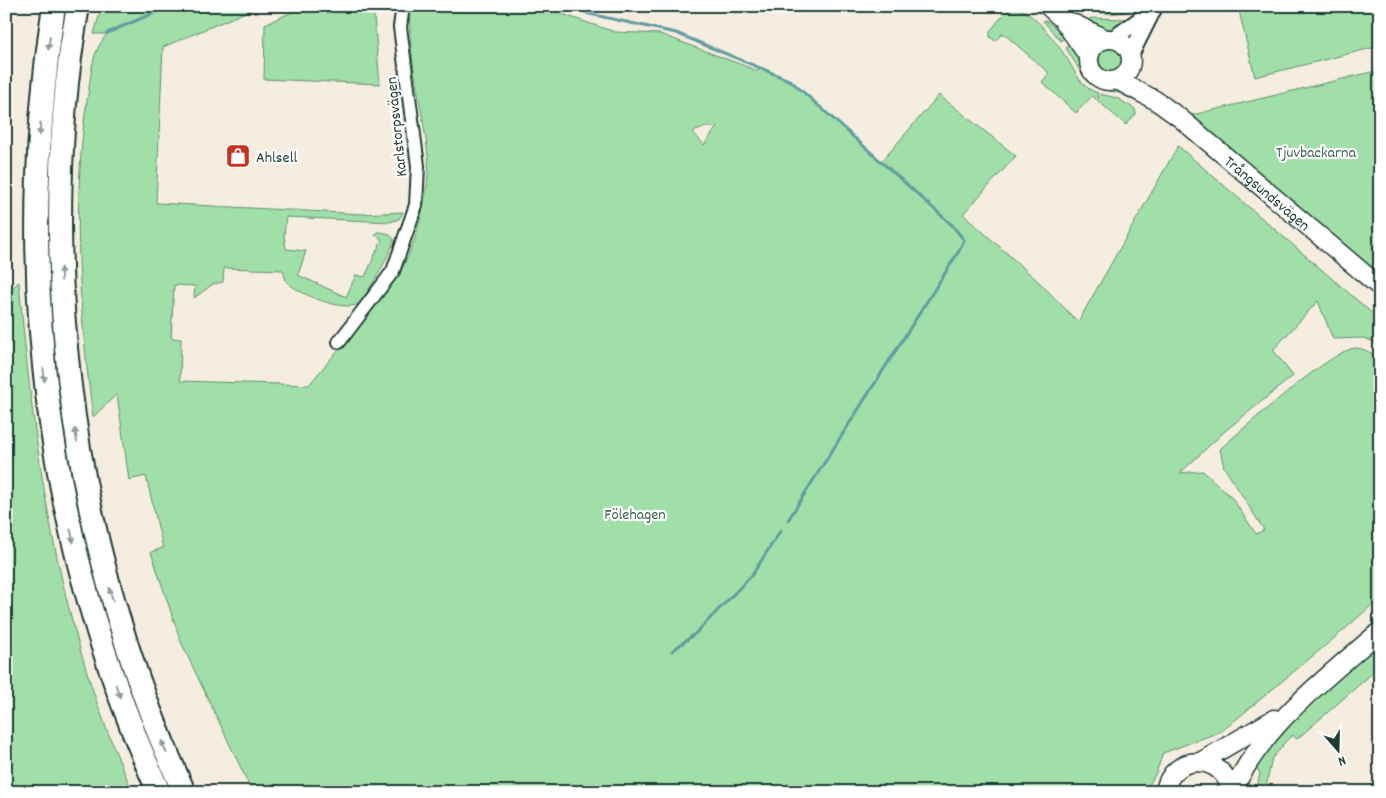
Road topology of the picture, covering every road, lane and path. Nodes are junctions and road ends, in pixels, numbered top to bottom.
1 (54, 6) edge
2 (78, 6) edge
3 (90, 6) edge
4 (404, 6) edge
5 (1152, 9) edge
6 (1054, 12) edge
7 (1110, 38) junction
8 (72, 48) junction
9 (1089, 57) junction
10 (1131, 57) junction
11 (1117, 80) junction
12 (1155, 100) junction
13 (1380, 287) edge
14 (339, 342) dead end
15 (1380, 631) edge
16 (1297, 703) junction
17 (1208, 763) junction
18 (1164, 789) edge
19 (159, 792) edge
20 (184, 792) edge
21 (1232, 792) edge

1 -> 19 highway
2 - 8 highway
3 - 8 highway
4 - 14 street, Karlstorpsvägen
5 - 7 street
5 - 10 street
6 - 7 main road
6 - 9 main road
7 - 9 main road
7 - 10 main road
20 -> 8 highway
9 - 11 main road
10 - 11 main road
10 - 12 main road, Trångsundsvägen
11 - 12 main road, Trångsundsvägen
12 - 13 main road, Trångsundsvägen
15 - 16 main road
16 - 17 main road
16 - 21 main road
17 - 18 main road
17 - 21 main road

